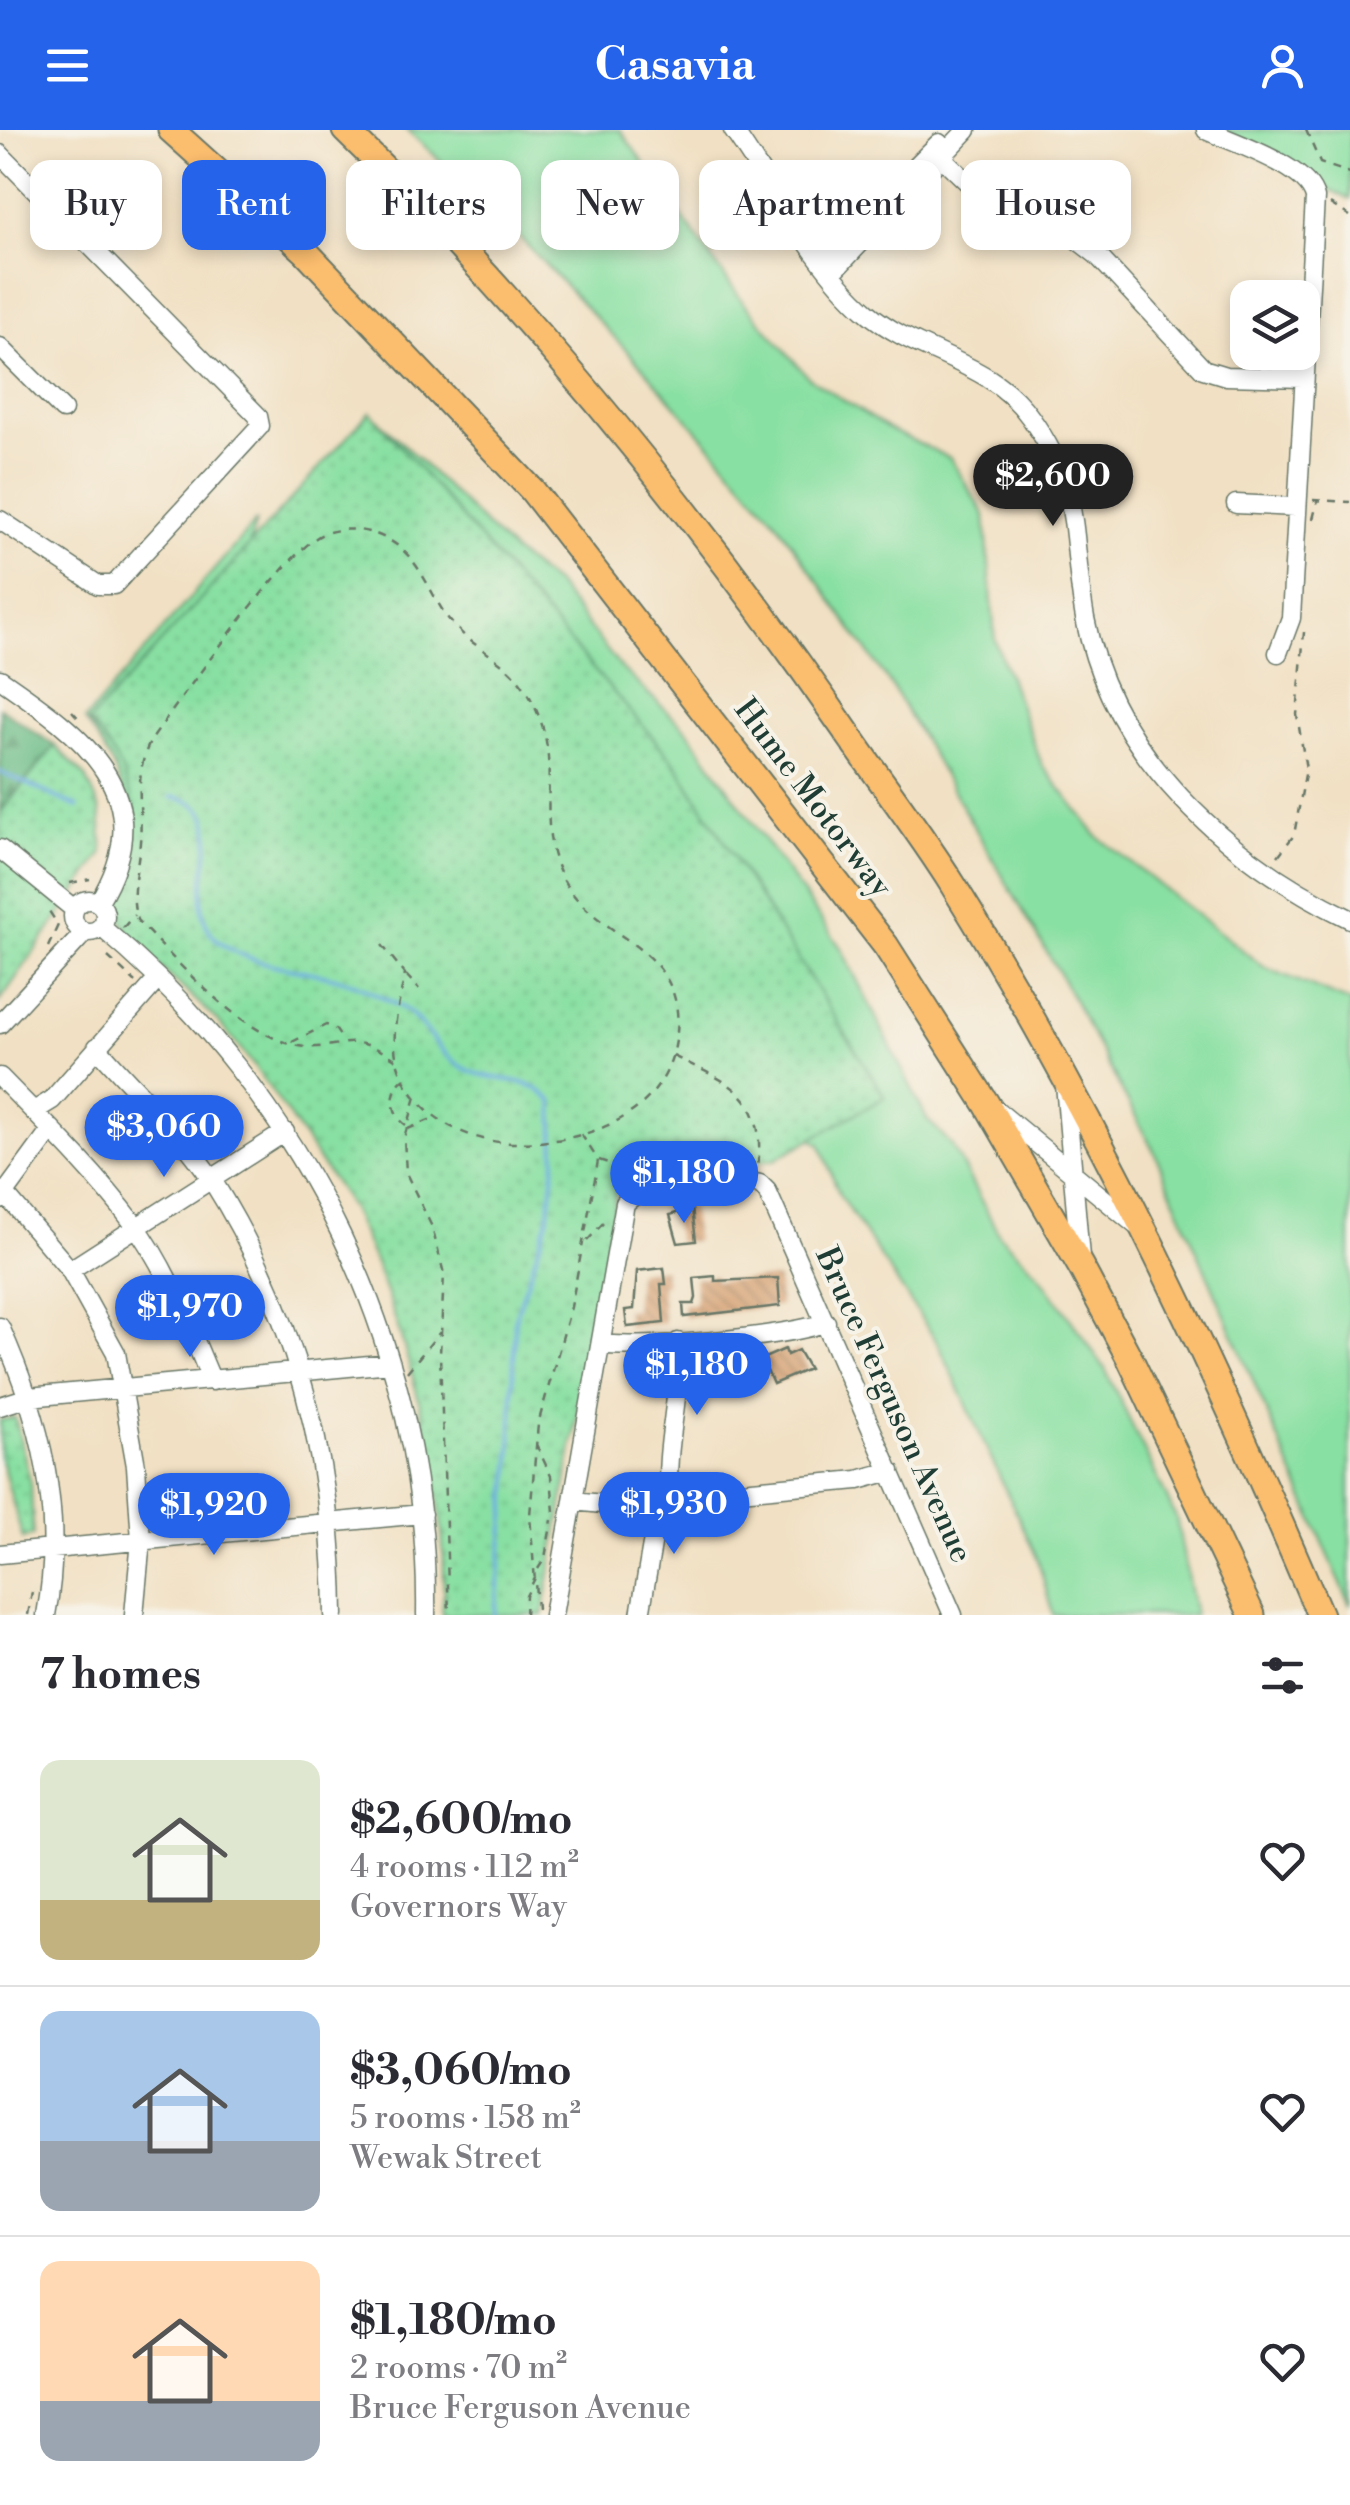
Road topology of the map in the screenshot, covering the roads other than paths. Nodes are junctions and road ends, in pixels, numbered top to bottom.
1 (171, 130) edge
2 (345, 130) edge
3 (732, 130) edge
4 (951, 130) edge
5 (967, 130) edge
6 (1206, 130) edge
7 (937, 153) junction
8 (0, 154) edge
9 (828, 266) junction
10 (0, 347) edge
11 (1302, 378) junction
12 (63, 410) dead end
13 (1236, 504) dead end
14 (1296, 504) junction
15 (0, 520) edge
16 (1278, 653) dead end
17 (0, 679) edge
18 (0, 849) edge
19 (98, 902) junction
20 (74, 909) junction
21 (1350, 920) edge
22 (93, 930) junction
23 (152, 986) junction
24 (0, 1024) edge
25 (97, 1047) junction
26 (0, 1076) edge
27 (1065, 1083) junction
28 (986, 1103) junction
29 (34, 1111) junction
30 (52, 1128) junction
31 (285, 1132) junction
32 (1071, 1168) junction
33 (211, 1178) junction
34 (2, 1197) edge
35 (136, 1226) junction
36 (1144, 1232) junction
37 (1081, 1267) junction
38 (70, 1270) junction
39 (826, 1322) junction
40 (0, 1327) edge
41 (678, 1342) junction
42 (600, 1344) junction
43 (399, 1367) junction
44 (302, 1372) junction
45 (212, 1382) junction
46 (123, 1390) junction
47 (29, 1396) junction
48 (0, 1406) edge
49 (891, 1471) junction
50 (659, 1499) junction
51 (573, 1501) junction
52 (422, 1514) junction
53 (332, 1524) junction
54 (141, 1540) junction
55 (53, 1548) junction
56 (0, 1554) edge
57 (46, 1615) edge
58 (134, 1615) edge
59 (334, 1615) edge
60 (426, 1615) edge
61 (554, 1615) edge
62 (640, 1615) edge
63 (953, 1615) edge
64 (1252, 1615) edge
65 (1320, 1615) edge

1 - 28 highway, Hume Motorway
2 - 27 highway, Hume Motorway
3 - 9 street
4 - 7 street
5 - 7 street
6 - 11 street
7 - 9 street
7 - 11 street
8 - 15 street
9 - 21 street
10 - 12 street
11 - 14 street
13 - 14 street
14 - 16 street
17 - 19 street
18 - 20 street
19 - 20 street
19 - 22 street
20 - 22 street
22 - 23 street
22 - 24 street
23 - 25 street
23 - 31 street
25 - 29 street
25 - 33 street
26 - 29 street
27 - 32 street
27 - 36 highway, Hume Motorway
28 - 32 street
28 - 37 highway, Hume Motorway
29 - 30 street
30 - 34 street
30 - 35 street
31 - 33 street
31 - 43 street
32 - 36 street
32 - 37 street
33 - 35 street
33 - 44 street
34 - 38 street
35 - 38 street
35 - 45 street
36 - 65 highway, Hume Motorway
37 - 64 highway, Hume Motorway
38 - 46 street
39 - 41 street
39 - 42 street, Bruce Ferguson Avenue
39 - 49 street, Bruce Ferguson Avenue
40 - 47 street
41 - 42 street
41 - 50 street
42 - 51 street, Bruce Ferguson Avenue
43 - 44 street
43 - 52 street
44 - 45 street
44 - 53 street
45 - 46 street
46 - 47 street
46 - 54 street
47 - 48 street
47 - 55 street
49 - 50 street
49 - 63 street, Bruce Ferguson Avenue
50 - 51 street
50 - 62 street
51 - 61 street, Bruce Ferguson Avenue
52 - 53 street
52 - 60 street
53 - 54 street
53 - 59 street
54 - 55 street
54 - 58 street
55 - 56 street
55 - 57 street

